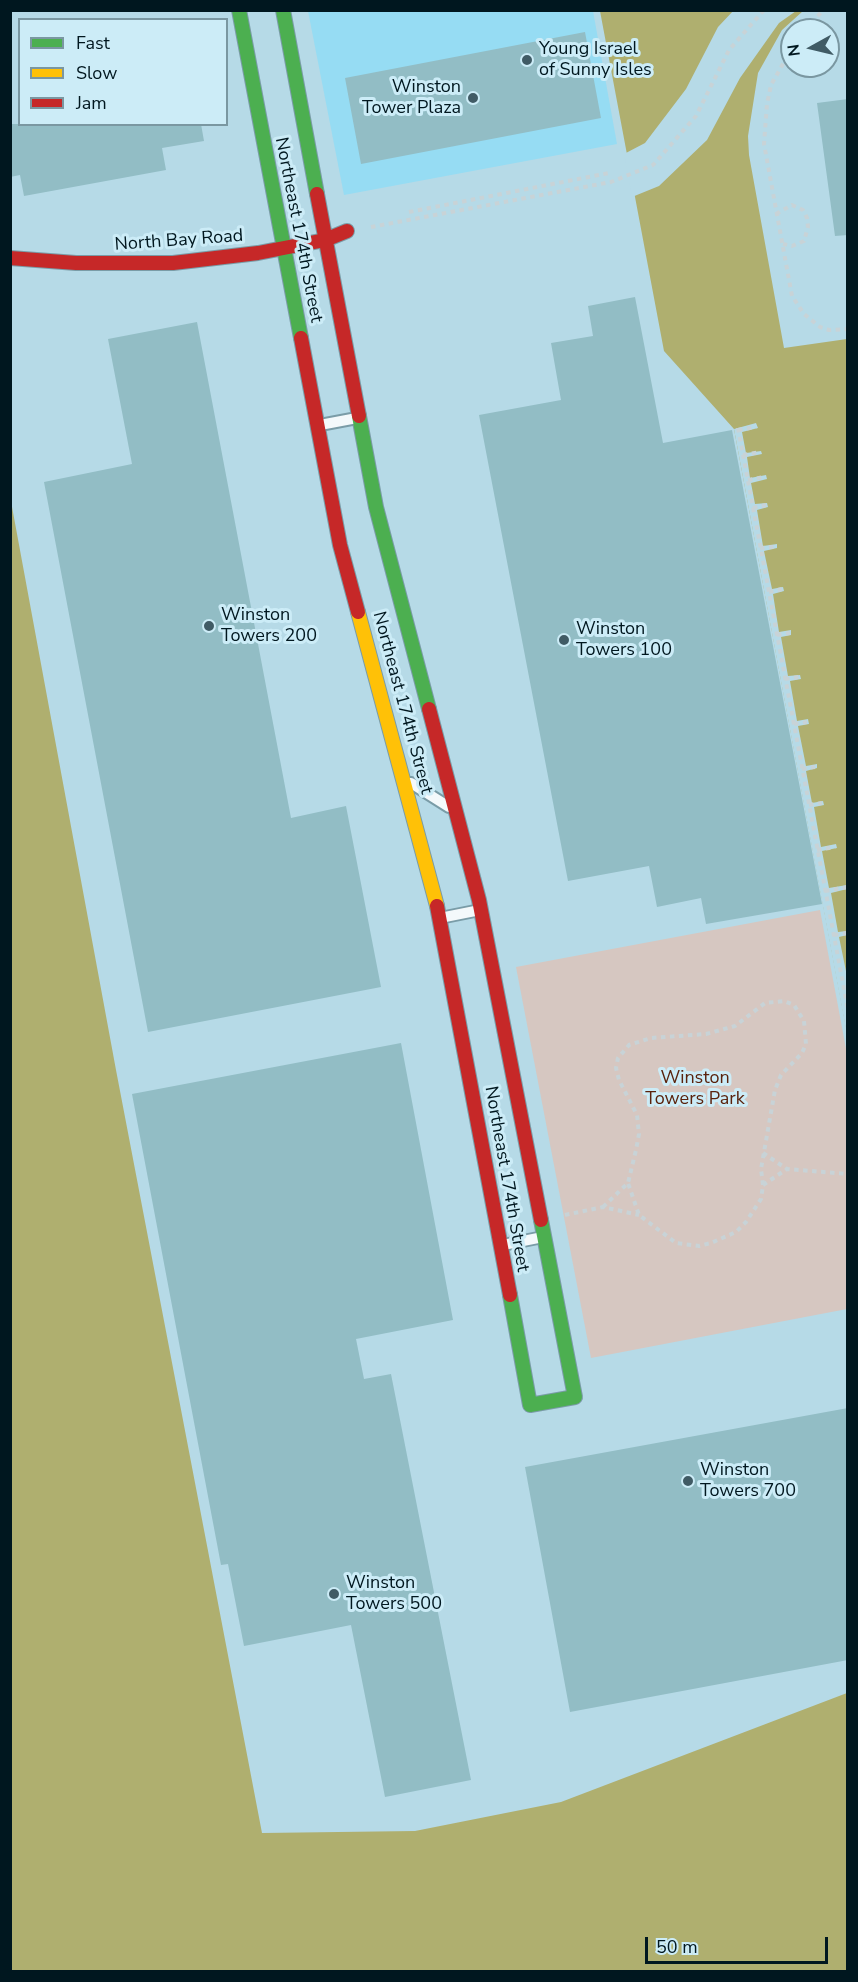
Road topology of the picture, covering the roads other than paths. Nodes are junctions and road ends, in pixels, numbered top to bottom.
1 (238, 10) edge
2 (281, 20) edge
3 (347, 231) road end
4 (325, 240) junction
5 (284, 248) junction
6 (10, 258) edge
7 (359, 418) junction
8 (316, 425) junction
9 (404, 778) junction
10 (457, 812) junction
11 (481, 909) junction
12 (440, 918) junction
13 (544, 1237) junction
14 (500, 1246) junction

1 - 5 street, Northeast 174th Street
2 - 4 street, Northeast 174th Street
3 - 4 street, North Bay Road
4 - 5 street, North Bay Road
4 - 7 street, Northeast 174th Street
5 - 6 street, North Bay Road
5 - 8 street, Northeast 174th Street
7 - 8 lane
7 - 10 street, Northeast 174th Street
8 - 9 street, Northeast 174th Street
9 - 10 lane
9 - 12 street, Northeast 174th Street
10 - 11 street, Northeast 174th Street
11 - 12 lane
11 - 13 street, Northeast 174th Street
12 - 14 street, Northeast 174th Street
13 - 14 lane
13 - 14 street, Northeast 174th Street

